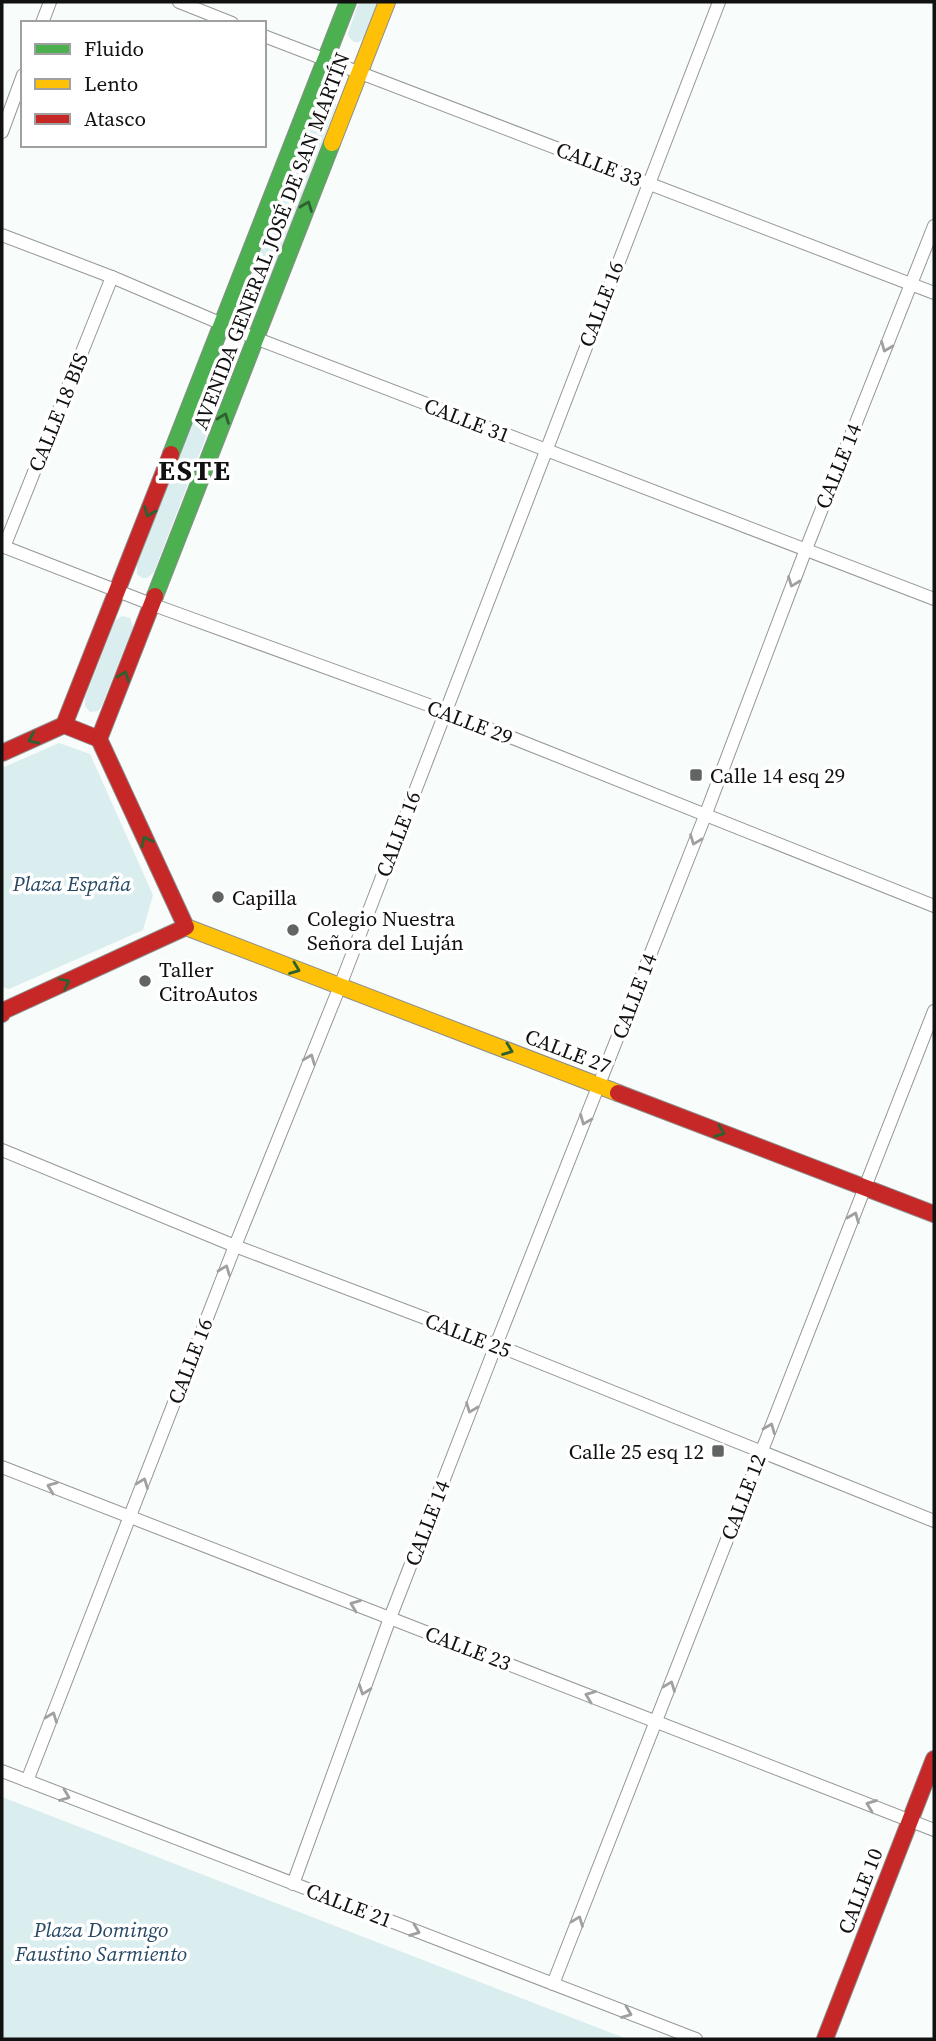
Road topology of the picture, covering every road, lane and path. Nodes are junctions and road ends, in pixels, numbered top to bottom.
1 (50, 2) edge
2 (179, 2) edge
3 (348, 2) edge
4 (387, 2) edge
5 (719, 2) edge
6 (43, 21) edge
7 (227, 21) edge
8 (266, 37) edge
9 (325, 60) junction
10 (359, 73) junction
11 (21, 80) edge
12 (2, 132) edge
13 (648, 182) junction
14 (934, 226) edge
15 (2, 235) edge
16 (111, 276) junction
17 (911, 284) junction
18 (934, 293) edge
19 (223, 324) junction
20 (255, 338) junction
21 (546, 450) junction
22 (3, 546) edge
23 (806, 549) junction
24 (117, 592) junction
25 (934, 599) edge
26 (151, 604) junction
27 (445, 711) junction
28 (64, 725) junction
29 (99, 739) junction
30 (2, 753) edge
31 (705, 816) junction
32 (934, 906) edge
33 (186, 927) junction
34 (340, 986) junction
35 (934, 1011) edge
36 (2, 1012) edge
37 (599, 1085) junction
38 (2, 1150) edge
39 (865, 1187) junction
40 (934, 1214) edge
41 (235, 1245) junction
42 (496, 1345) junction
43 (761, 1450) junction
44 (2, 1467) edge
45 (130, 1517) junction
46 (934, 1521) edge
47 (390, 1618) junction
48 (656, 1722) junction
49 (934, 1759) edge
50 (2, 1771) edge
51 (27, 1781) junction
52 (910, 1821) junction
53 (934, 1830) edge
54 (293, 1884) junction
55 (553, 1984) junction
56 (696, 2039) edge
57 (825, 2039) edge

1 - 6 street
2 - 7 street
3 - 9 main road, AVENIDA GENERAL JOSÉ DE SAN MARTÍN
4 - 10 main road, AVENIDA GENERAL JOSÉ DE SAN MARTÍN
5 - 13 street, CALLE 16
8 - 9 street, CALLE 33
9 - 10 street, CALLE 33
9 - 19 main road, AVENIDA GENERAL JOSÉ DE SAN MARTÍN
10 - 13 street, CALLE 33
20 -> 10 main road, AVENIDA GENERAL JOSÉ DE SAN MARTÍN
11 - 12 street
13 - 17 street, CALLE 33
13 - 21 street, CALLE 16
14 - 17 street, CALLE 14
15 - 16 street, CALLE 31
16 - 19 street, CALLE 31
16 - 22 street, CALLE 18 BIS
17 - 18 street, CALLE 33
17 -> 23 street, CALLE 14
19 - 20 street, CALLE 31
19 -> 24 main road, AVENIDA GENERAL JOSÉ DE SAN MARTÍN
20 - 21 street, CALLE 31
26 -> 20 main road, AVENIDA GENERAL JOSÉ DE SAN MARTÍN
21 - 23 street, CALLE 31
21 - 27 street, CALLE 16
22 - 24 street, CALLE 29
23 - 25 street, CALLE 31
23 -> 31 street, CALLE 14
24 - 26 street, CALLE 29
24 - 28 main road, AVENIDA GENERAL JOSÉ DE SAN MARTÍN
26 - 27 street, CALLE 29
29 -> 26 main road, AVENIDA GENERAL JOSÉ DE SAN MARTÍN
27 - 31 street, CALLE 29
27 - 34 street, CALLE 16
28 - 29 main road
28 -> 30 main road
33 -> 29 main road
31 - 32 street, CALLE 29
31 -> 37 street, CALLE 14
33 -> 34 main road, CALLE 27
36 -> 33 main road
34 -> 37 main road, CALLE 27
41 -> 34 street, CALLE 16
35 - 39 street, CALLE 12
37 -> 39 main road, CALLE 27
37 -> 42 street, CALLE 14
38 - 41 street, CALLE 25
39 - 40 main road, CALLE 27
43 -> 39 street, CALLE 12
41 - 42 street, CALLE 25
45 -> 41 street, CALLE 16
42 - 43 street, CALLE 25
42 -> 47 street, CALLE 14
43 - 46 street, CALLE 25
48 -> 43 street, CALLE 12
45 -> 44 street, CALLE 23
47 -> 45 street, CALLE 23
51 -> 45 street, CALLE 16
48 -> 47 street, CALLE 23
47 -> 54 street, CALLE 14
52 -> 48 street, CALLE 23
55 -> 48 street, CALLE 12
49 - 52 main road, CALLE 10
50 - 51 street, CALLE 21
51 -> 54 street, CALLE 21
52 - 53 street, CALLE 23
52 - 57 main road, CALLE 10
54 -> 55 street, CALLE 21
55 -> 56 street, CALLE 21

